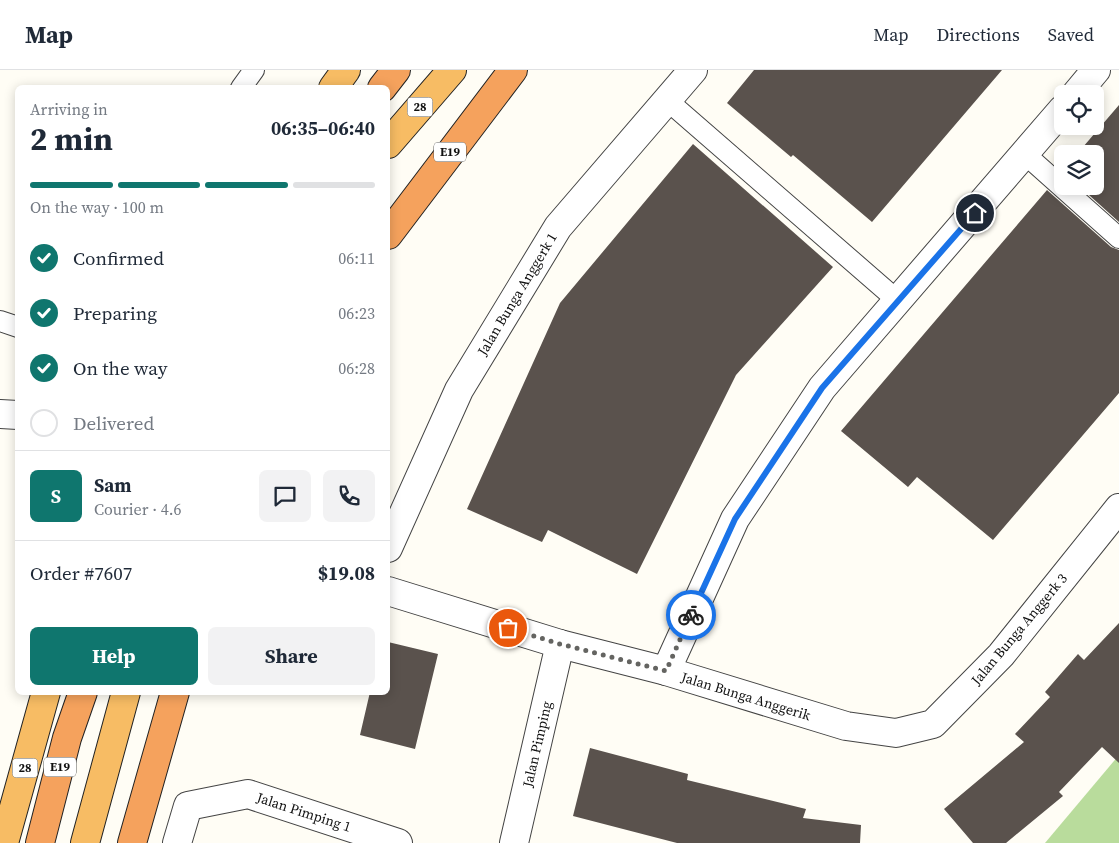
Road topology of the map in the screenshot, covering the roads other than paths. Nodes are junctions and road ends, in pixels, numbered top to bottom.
1 (254, 70) edge
2 (346, 70) edge
3 (396, 70) edge
4 (452, 70) edge
5 (513, 70) edge
6 (693, 70) edge
7 (1096, 70) edge
8 (243, 85) edge
9 (335, 85) edge
10 (384, 85) edge
11 (1084, 85) edge
12 (668, 101) junction
13 (1054, 120) edge
14 (390, 142) edge
15 (1026, 154) junction
16 (390, 232) edge
17 (1119, 238) edge
18 (898, 301) junction
19 (0, 321) edge
20 (15, 327) edge
21 (0, 414) edge
22 (15, 415) edge
23 (1119, 508) edge
24 (390, 544) edge
25 (390, 592) edge
26 (560, 644) junction
27 (666, 671) junction
28 (45, 695) edge
29 (82, 695) edge
30 (125, 695) edge
31 (174, 695) edge
32 (846, 726) joint
33 (4, 843) edge
34 (40, 843) edge
35 (85, 843) edge
36 (132, 843) edge
37 (177, 843) edge
38 (398, 843) edge
39 (514, 843) edge

1 - 8 lane
2 - 9 highway
3 - 10 highway
4 - 14 highway, 28
5 - 16 highway, E19
6 - 12 street, Jalan Bunga Anggerk 1
7 - 11 street
12 - 18 lane
12 - 24 street, Jalan Bunga Anggerk 1
13 - 15 street
15 - 17 lane
15 - 18 street
18 - 27 street
19 - 20 lane
21 - 22 street
23 - 32 street, Jalan Bunga Anggerk 3
25 - 26 street, Jalan Bunga Anggerik
26 - 27 street, Jalan Bunga Anggerik
26 - 39 street, Jalan Pimping
27 - 32 street, Jalan Bunga Anggerik
28 - 33 highway, 28
29 - 34 highway, E19
30 - 35 highway
31 - 36 highway
37 - 38 street, Jalan Pimping 1

